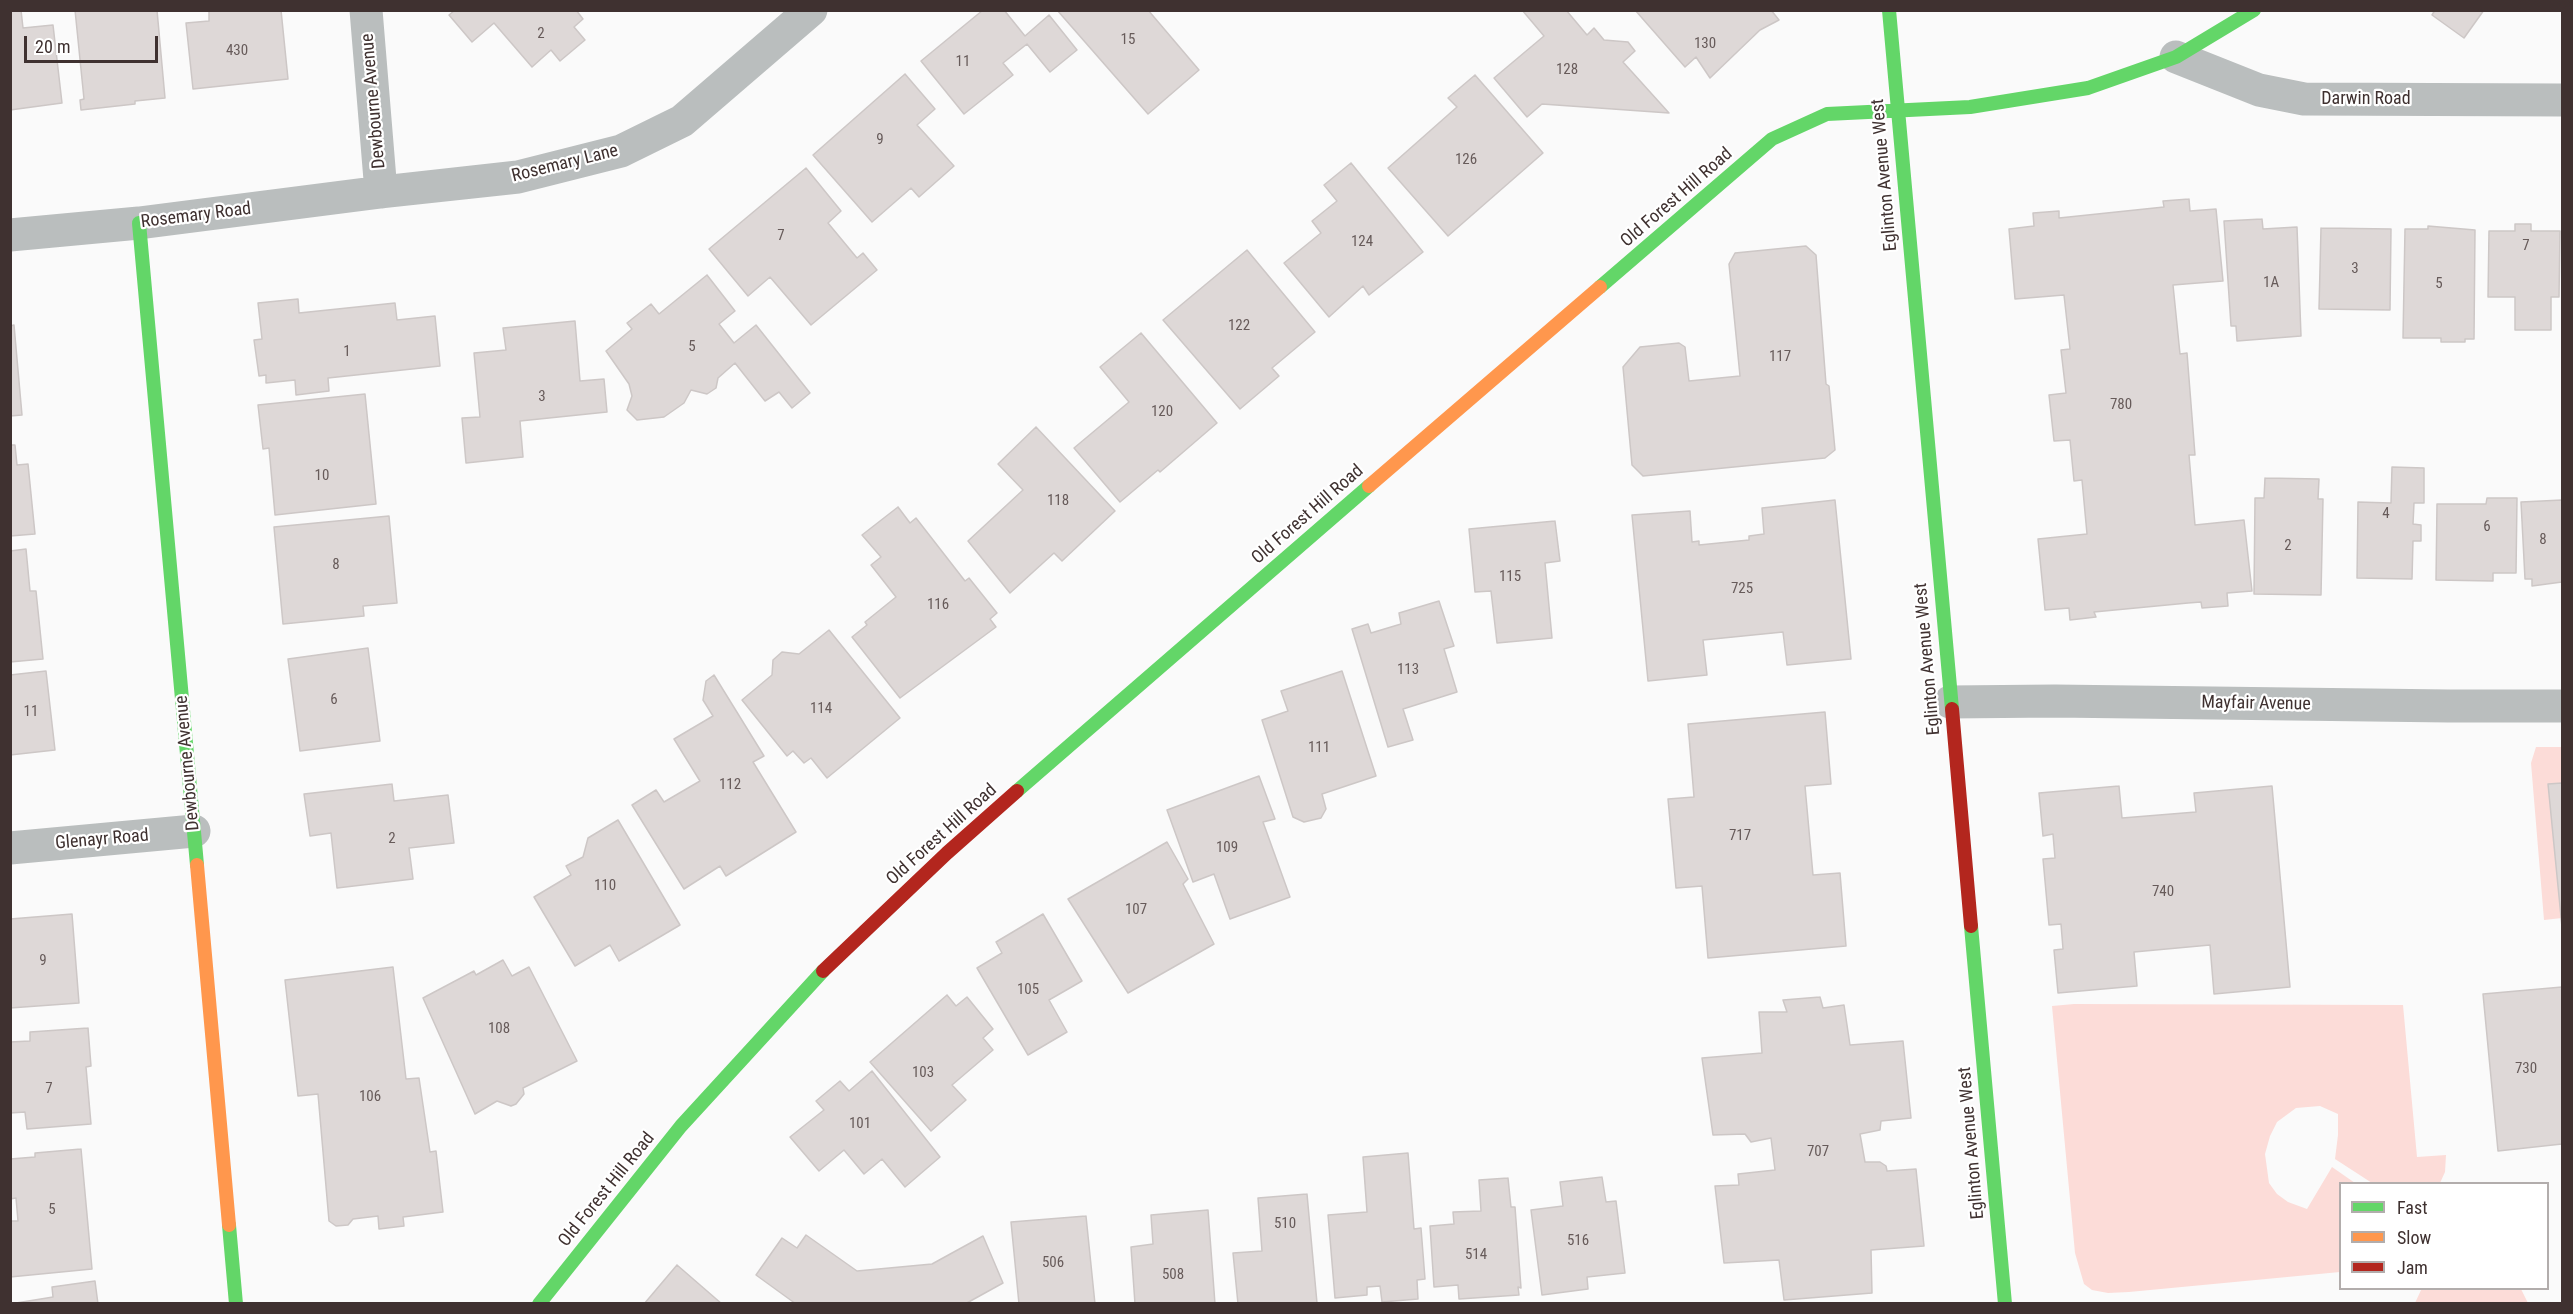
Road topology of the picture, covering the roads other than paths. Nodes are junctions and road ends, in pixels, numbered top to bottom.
1 (366, 10) edge
2 (811, 10) edge
3 (1889, 10) edge
4 (2254, 10) edge
5 (2176, 57) junction
6 (2562, 100) edge
7 (1898, 110) junction
8 (381, 192) junction
9 (140, 223) junction
10 (10, 235) edge
11 (1950, 702) junction
12 (2562, 706) edge
13 (194, 831) junction
14 (10, 848) edge
15 (236, 1304) edge
16 (539, 1304) edge
17 (2005, 1304) edge

1 - 8 street, Dewbourne Avenue
2 - 8 street, Rosemary Lane
3 - 7 street, Eglinton Avenue West
4 - 5 street, Old Forest Hill Road
5 - 6 street, Darwin Road
5 - 7 street, Old Forest Hill Road
7 - 11 street, Eglinton Avenue West
7 - 16 street, Old Forest Hill Road
8 - 9 street, Rosemary Road
9 - 10 street, Rosemary Road
9 - 13 street, Dewbourne Avenue
11 - 12 street, Mayfair Avenue
11 - 17 street, Eglinton Avenue West
13 - 14 street, Glenayr Road
13 - 15 street, Dewbourne Avenue

